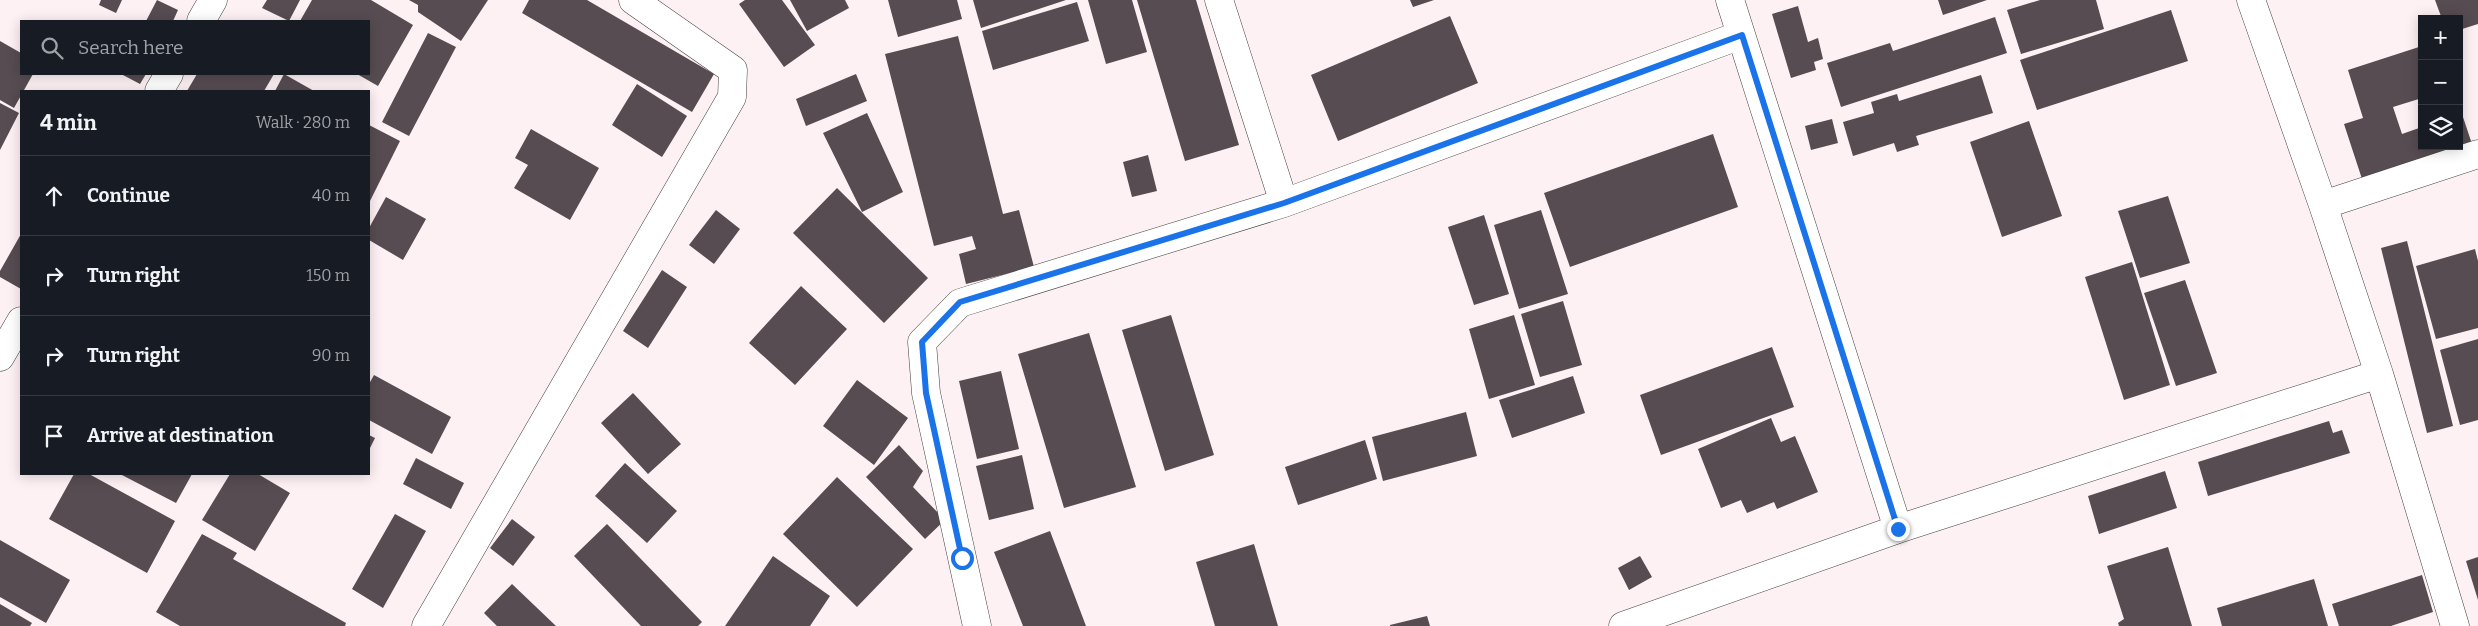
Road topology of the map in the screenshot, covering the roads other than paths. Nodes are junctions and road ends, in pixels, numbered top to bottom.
1 (214, 0) edge
2 (633, 0) edge
3 (1219, 0) edge
4 (1730, 0) edge
5 (2251, 0) edge
6 (202, 20) edge
7 (1742, 35) junction
8 (168, 75) edge
9 (160, 90) edge
10 (2478, 154) edge
11 (1284, 203) junction
12 (2323, 205) junction
13 (20, 323) edge
14 (0, 357) edge
15 (2378, 374) junction
16 (1898, 529) junction
17 (426, 626) edge
18 (977, 626) edge
19 (1623, 626) edge
20 (2455, 626) edge

1 - 6 street
2 - 17 street
3 - 11 street
4 - 7 street
5 - 12 street
7 - 11 street
7 - 16 street
8 - 9 street
10 - 12 street
11 - 18 street
12 - 15 street
13 - 14 street
15 - 16 street
15 - 20 street
16 - 19 street

